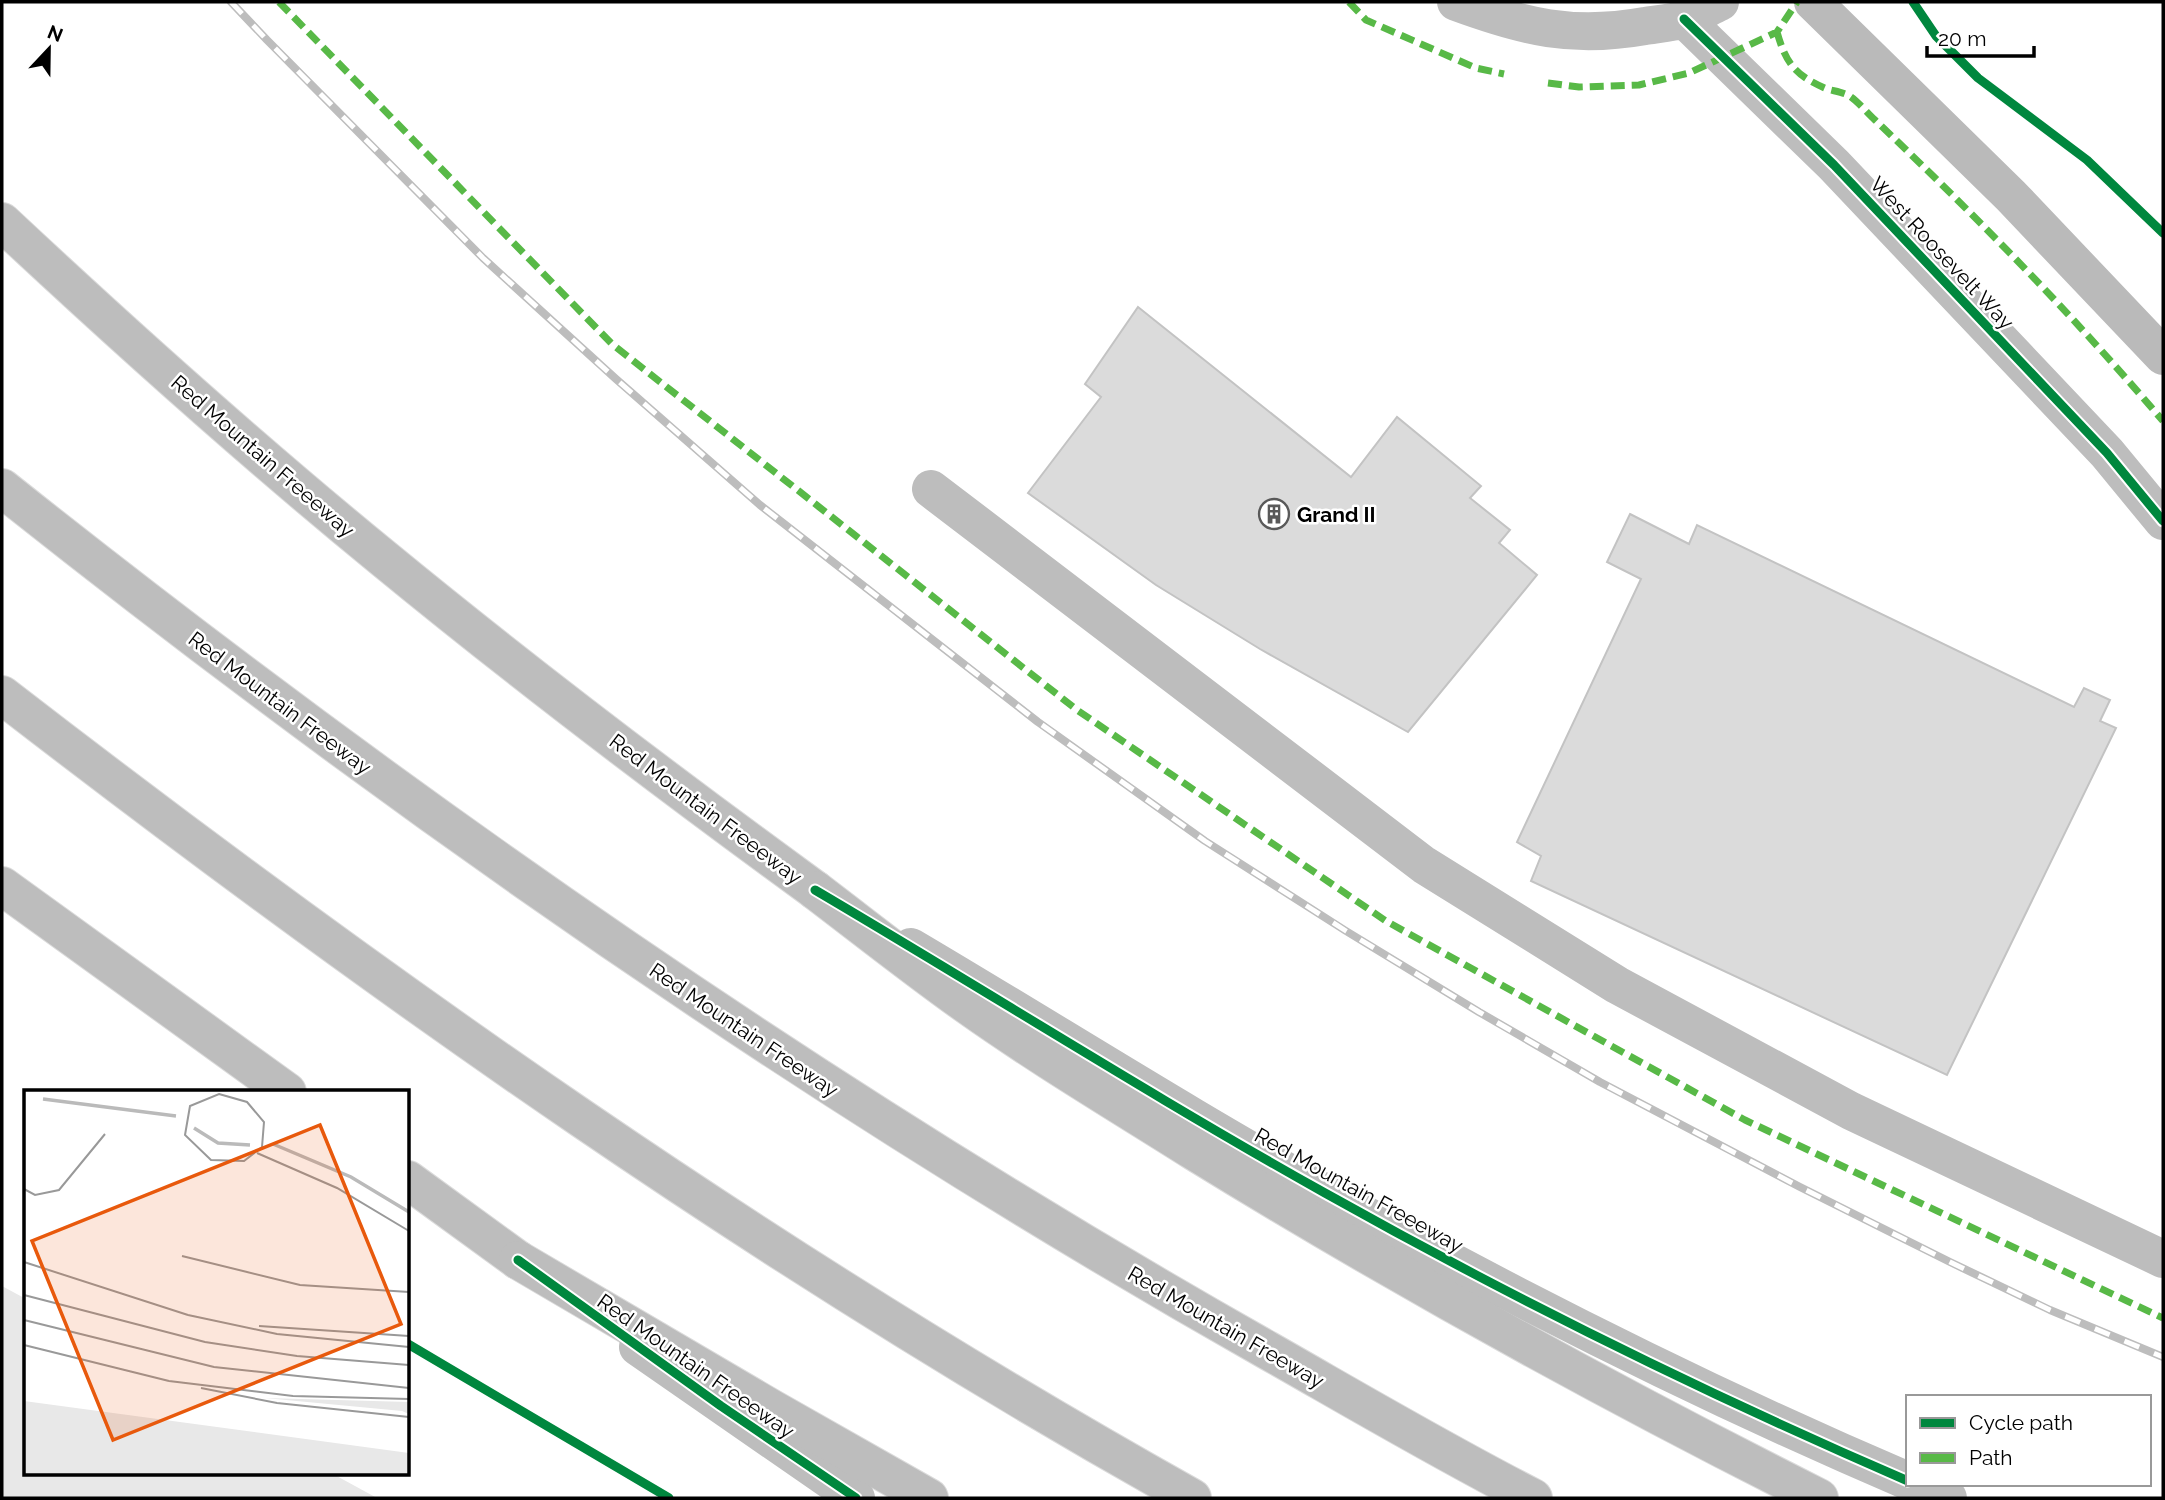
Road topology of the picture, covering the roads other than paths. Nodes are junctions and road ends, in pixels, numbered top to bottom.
1 (1456, 2) edge
2 (1720, 2) edge
3 (1684, 19) junction
4 (2, 222) edge
5 (2, 488) edge
6 (931, 489) dead end
7 (2163, 521) edge
8 (2, 695) edge
9 (2, 886) edge
10 (815, 890) junction
11 (283, 1090) edge
12 (410, 1181) edge
13 (2163, 1258) edge
14 (518, 1260) junction
15 (1906, 1480) edge
16 (1920, 1486) edge
17 (856, 1498) edge
18 (929, 1498) edge
19 (1192, 1498) edge
20 (1533, 1498) edge
21 (1819, 1498) edge
22 (1948, 1498) edge

1 - 3 main road
2 - 3 main road
3 - 7 main road, West Roosevelt Way
4 - 10 main road, Red Mountain Freeeway
5 - 20 main road, Red Mountain Freeway
6 - 13 main road
8 - 19 main road
9 - 11 main road
10 - 15 main road, Red Mountain Freeeway
10 - 21 main road
12 - 14 main road, Red Mountain Freeeway
14 - 17 main road, Red Mountain Freeeway
14 - 18 main road
16 - 22 main road

